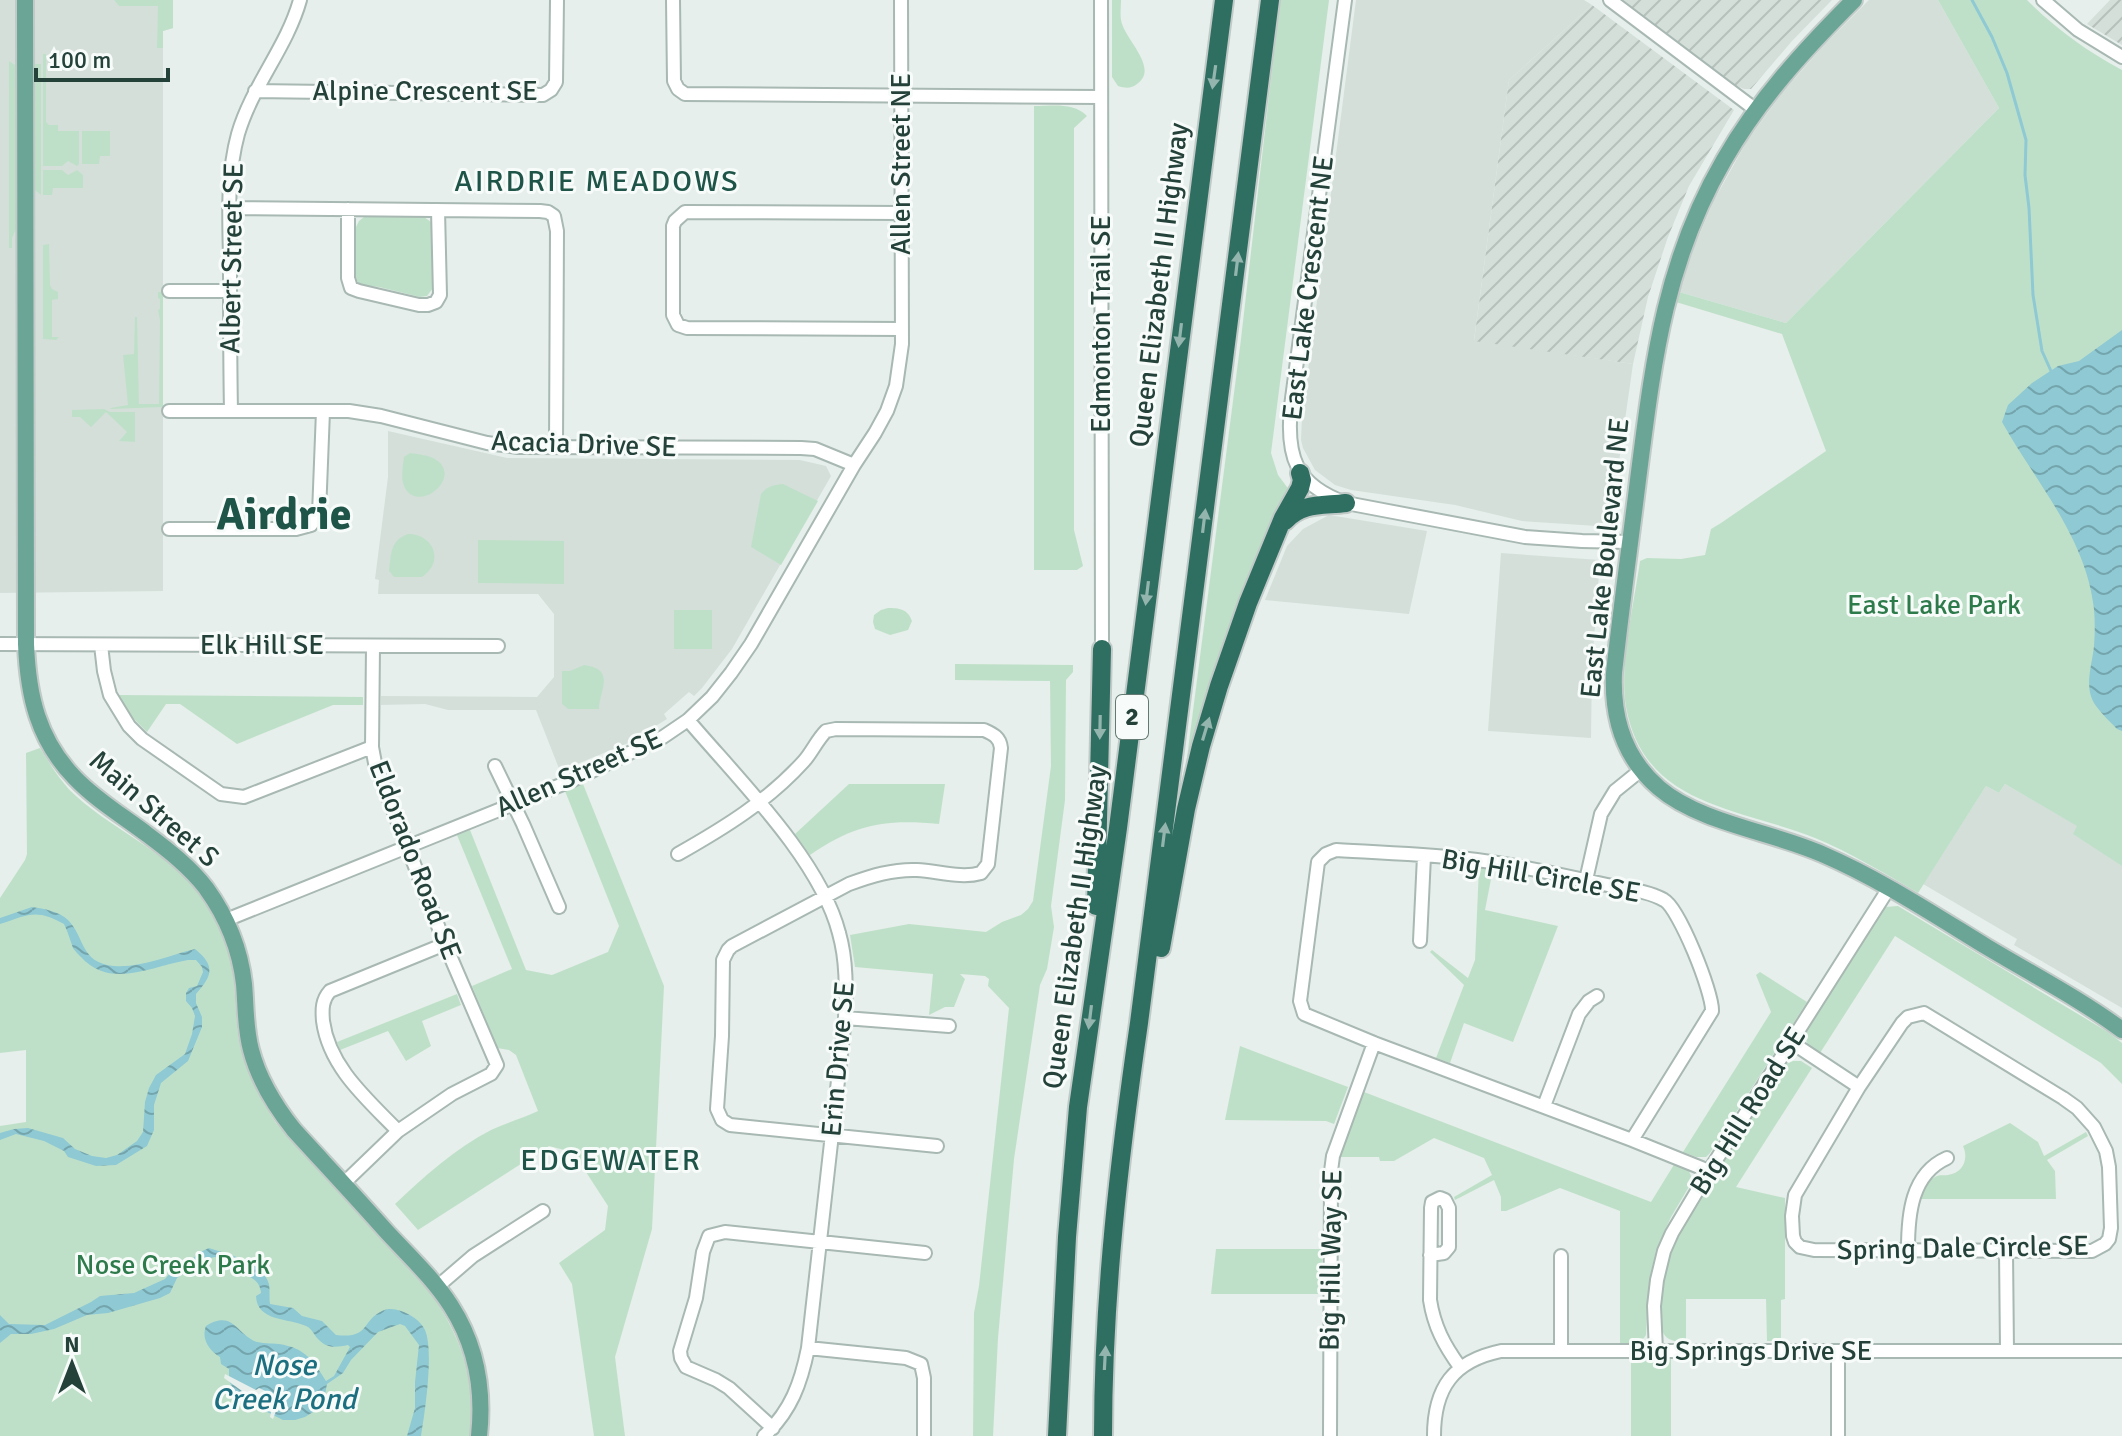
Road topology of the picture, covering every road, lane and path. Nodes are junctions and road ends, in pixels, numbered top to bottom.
1 (25, 0) edge
2 (300, 0) edge
3 (557, 0) edge
4 (673, 0) edge
5 (901, 0) edge
6 (1101, 0) edge
7 (1224, 0) edge
8 (1270, 0) edge
9 (1345, 0) edge
10 (1610, 0) edge
11 (1854, 0) edge
12 (2043, 0) edge
13 (2122, 57) edge
14 (255, 91) junction
15 (901, 95) junction
16 (1101, 97) junction
17 (233, 100) dead end
18 (248, 107) junction
19 (1756, 110) junction
20 (229, 208) junction
21 (348, 209) junction
22 (438, 210) junction
23 (901, 213) junction
24 (169, 291) dead end
25 (230, 291) junction
26 (902, 329) junction
27 (169, 411) dead end
28 (231, 411) junction
29 (323, 411) junction
30 (556, 447) junction
31 (854, 465) junction
32 (1300, 473) junction
33 (1346, 503) junction
34 (169, 529) dead end
35 (1273, 540) junction
36 (1630, 542) junction
37 (0, 644) edge
38 (26, 644) junction
39 (101, 645) junction
40 (373, 646) junction
41 (498, 646) dead end
42 (1102, 649) joint
43 (688, 720) junction
44 (372, 747) junction
45 (495, 766) dead end
46 (1641, 770) junction
47 (759, 803) junction
48 (514, 804) junction
49 (406, 847) junction
50 (678, 854) dead end
51 (1424, 856) junction
52 (1586, 880) junction
53 (1889, 888) junction
54 (825, 897) junction
55 (559, 907) dead end
56 (226, 920) junction
57 (1420, 941) dead end
58 (445, 944) junction
59 (1094, 983) junction
60 (1597, 996) dead end
61 (845, 1018) junction
62 (1139, 1023) junction
63 (949, 1026) dead end
64 (2122, 1030) edge
65 (1791, 1042) junction
66 (1374, 1043) junction
67 (1859, 1087) junction
68 (1544, 1106) junction
69 (398, 1131) junction
70 (832, 1136) junction
71 (1632, 1140) junction
72 (937, 1146) dead end
73 (1947, 1158) dead end
74 (1709, 1171) junction
75 (343, 1184) junction
76 (543, 1211) dead end
77 (820, 1243) junction
78 (1908, 1249) junction
79 (2006, 1251) junction
80 (925, 1253) dead end
81 (1430, 1255) dead end
82 (1561, 1256) dead end
83 (437, 1287) junction
84 (808, 1348) junction
85 (1561, 1350) junction
86 (1656, 1351) junction
87 (2007, 1351) junction
88 (2122, 1351) edge
89 (1838, 1352) junction
90 (1460, 1367) junction
91 (769, 1432) edge
92 (479, 1436) edge
93 (924, 1436) edge
94 (1057, 1436) edge
95 (1103, 1436) edge
96 (1330, 1436) edge
97 (1434, 1436) edge
98 (1838, 1436) edge

1 - 38 main road, Main Street S
2 - 14 street, Albert Street SE
3 - 14 street, Alpine Crescent SE
4 - 15 street
5 - 15 street, Allen Street NE
6 - 16 street, Edmonton Trail SE
7 -> 59 highway, Queen Elizabeth II Highway / 2
62 -> 8 highway, 2
9 - 32 street, East Lake Crescent NE
10 - 19 street
11 - 19 main road, East Lake Boulevard NE
12 - 13 street
14 - 18 street, Albert Street SE
15 - 16 street
15 - 23 street, Allen Street NE
16 - 42 street, Edmonton Trail SE
17 - 18 street
18 - 20 street, Albert Street SE
19 - 36 main road, East Lake Boulevard NE
20 - 21 street
20 - 25 street, Albert Street SE
21 - 22 street
21 - 22 street
22 - 30 street
23 - 26 street, Allen Street NE
23 - 26 street
24 - 25 street
25 - 28 street, Albert Street SE
26 - 31 street, Allen Street SE
27 - 28 street, Acacia Drive SE
28 - 29 street, Acacia Drive SE
29 - 30 street, Acacia Drive SE
29 - 34 street
30 - 31 street, Acacia Drive SE
31 - 43 street, Allen Street SE
32 - 33 street
32 - 35 highway
33 - 35 highway
33 - 36 street
62 -> 35 highway
36 - 46 main road, East Lake Boulevard NE
37 - 38 street, Elk Hill SE
38 - 39 street, Elk Hill SE
38 - 56 main road, Main Street S
39 - 40 street, Elk Hill SE
39 - 44 street
40 - 41 street, Elk Hill SE
40 - 44 street, Eldorado Road SE
42 -> 59 highway
43 - 47 street, Erin Drive SE
43 - 48 street, Allen Street SE
44 - 49 street, Eldorado Road SE
45 - 48 street
46 - 52 street
46 - 53 main road, East Lake Boulevard NE
47 - 50 street
47 - 54 street, Erin Drive SE
47 - 54 street
48 - 49 street, Allen Street SE
48 - 55 street
49 - 56 street, Allen Street SE
49 - 58 street, Eldorado Road SE
51 - 52 street, Big Hill Circle SE
51 - 57 street
51 - 66 street, Big Hill Circle SE
52 - 71 street, Big Hill Circle SE
53 - 64 main road, East Lake Boulevard NE
53 - 65 street, Big Hill Road SE
54 - 61 street, Erin Drive SE
54 - 70 street
56 - 75 main road, Main Street S
58 - 69 street, Eldorado Road SE
58 - 69 street
59 -> 94 highway, Queen Elizabeth II Highway / 2
60 - 68 street
61 - 63 street
61 - 70 street, Erin Drive SE
95 -> 62 highway, 2
65 - 67 street
65 - 74 street, Big Hill Road SE
66 - 68 street, Big Hill Circle SE
66 - 96 street, Big Hill Way SE
67 - 78 street, Spring Dale Circle SE
67 - 79 street, Spring Dale Circle SE
68 - 71 street, Big Hill Circle SE
69 - 75 street, Eldorado Road SE
70 - 72 street
70 - 77 street, Erin Drive SE
71 - 74 street, Big Hill Circle SE
73 - 78 street
74 - 86 street, Big Hill Road SE
75 - 83 main road, Main Street S
76 - 83 street
77 - 80 street
77 - 84 street, Erin Drive SE
77 - 91 street
78 - 79 street, Spring Dale Circle SE
79 - 87 street
81 - 90 street
82 - 85 street
83 - 92 main road, Main Street S
84 - 91 street, Erin Drive SE
84 - 93 street
85 - 86 street, Big Springs Drive SE
85 - 90 street, Big Springs Drive SE
86 - 89 street, Big Springs Drive SE
87 - 88 street, Big Springs Drive SE
87 - 89 street, Big Springs Drive SE
89 - 98 street
90 - 97 street

